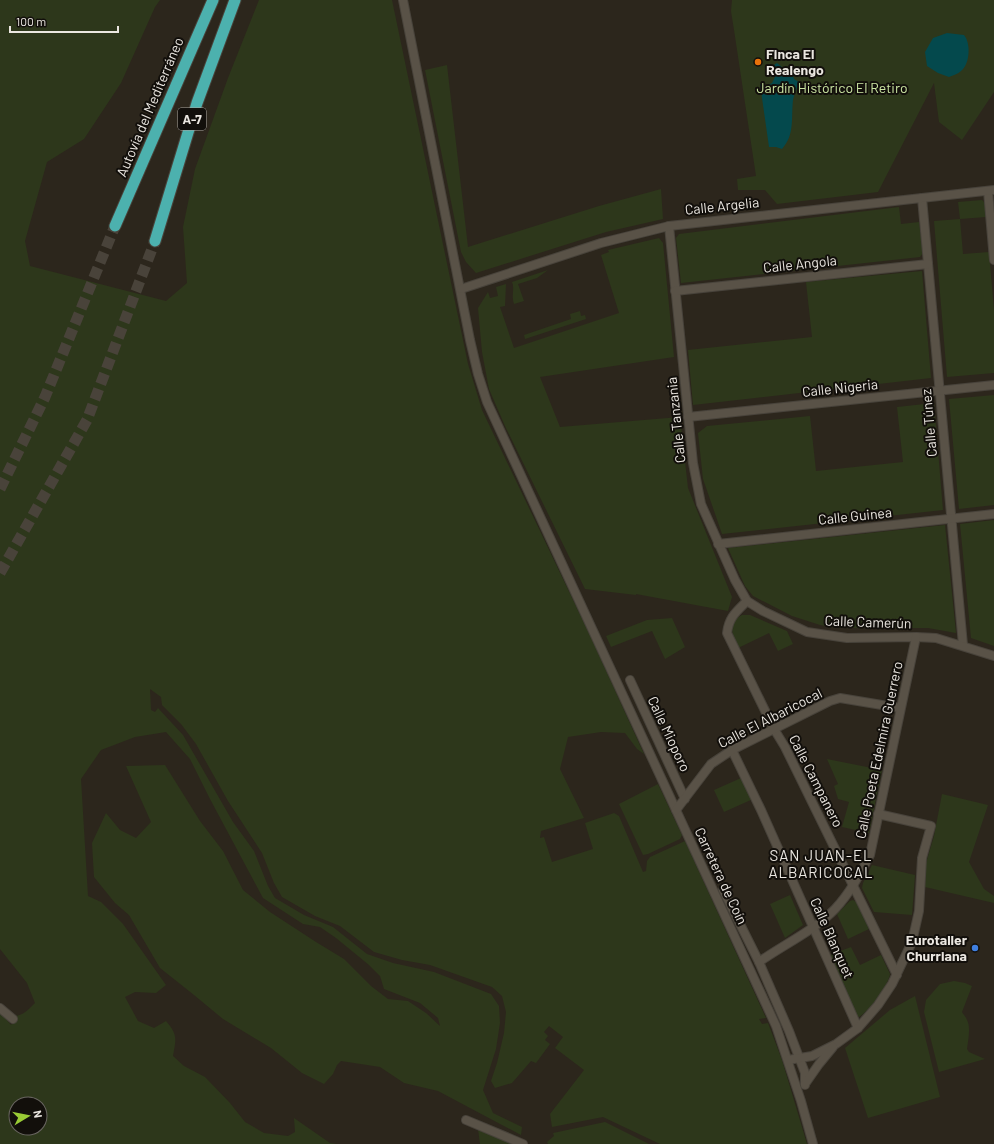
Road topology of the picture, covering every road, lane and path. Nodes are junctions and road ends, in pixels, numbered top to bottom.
1 (213, 0) edge
2 (235, 0) edge
3 (403, 0) edge
4 (991, 191) edge
5 (922, 198) junction
6 (116, 226) tunnel mouth
7 (669, 226) junction
8 (155, 241) tunnel mouth
9 (994, 260) edge
10 (928, 264) junction
11 (461, 289) junction
12 (675, 291) junction
13 (994, 385) edge
14 (939, 391) junction
15 (688, 417) junction
16 (994, 514) edge
17 (951, 519) junction
18 (718, 544) junction
19 (747, 601) junction
20 (916, 637) junction
21 (962, 645) junction
22 (994, 656) edge
23 (630, 680) dead end
24 (900, 708) junction
25 (774, 729) junction
26 (732, 750) junction
27 (685, 799) junction
28 (676, 810) junction
29 (878, 814) junction
30 (854, 886) junction
31 (724, 890) dead end
32 (812, 927) junction
33 (759, 962) junction
34 (897, 975) junction
35 (0, 1008) edge
36 (13, 1020) dead end
37 (858, 1028) junction
38 (836, 1044) junction
39 (799, 1059) junction
40 (788, 1060) junction
41 (805, 1085) junction
42 (801, 1101) junction
43 (466, 1120) dead end
44 (523, 1144) edge
45 (813, 1144) edge

1 - 6 highway, Autovía del Mediterráneo / A-7
2 - 8 highway, A-7
3 - 11 street, Carretera de Coín
4 - 5 street, Calle Argelia
4 - 9 street
5 - 7 street, Calle Argelia
5 - 10 street, Calle Túnez
7 - 11 street, Calle Argelia
7 - 12 street, Calle Tanzania
10 - 12 street, Calle Angola
10 - 14 street, Calle Túnez
11 - 28 street, Carretera de Coín
12 - 15 street, Calle Tanzania
13 - 14 street, Calle Nigeria
14 - 15 street, Calle Nigeria
14 - 17 street, Calle Túnez
15 - 18 street, Calle Tanzania
16 - 17 street, Calle Guinea
17 - 18 street, Calle Guinea
17 - 21 street, Calle Túnez
18 - 19 street, Calle Tanzania
19 - 20 street, Calle Camerún
19 - 25 street, Calle Campanero
20 - 21 street, Calle Camerún
20 - 24 street, Calle Poeta Edelmira Guerrero
21 - 22 street, Calle Camerún
23 - 27 street, Calle Mioporo
24 - 25 street, Calle El Albaricocal
24 - 29 street, Calle Poeta Edelmira Guerrero
25 - 26 street, Calle El Albaricocal
25 - 30 street, Calle Campanero
26 - 27 street, Calle El Albaricocal
26 - 32 street, Calle Blanquet
27 - 28 street, Calle El Albaricocal
28 - 40 street, Carretera de Coín
29 - 30 street, Calle Poeta Edelmira Guerrero
29 - 34 street
30 - 32 street, Calle Poeta Edelmira Guerrero
30 - 34 street, Calle Campanero
31 - 33 street, Carretera de Coín
32 - 33 street, Calle Poeta Edelmira Guerrero
32 - 37 street, Calle Blanquet
33 - 39 street, Carretera de Coín
34 - 37 street
35 - 36 street
37 - 38 street
38 - 39 street
38 - 41 street
39 - 40 street
39 - 41 street, Carretera de Coín
40 - 42 street, Carretera de Coín
41 - 42 street
42 - 45 street, Carretera de Coín
43 - 44 street

